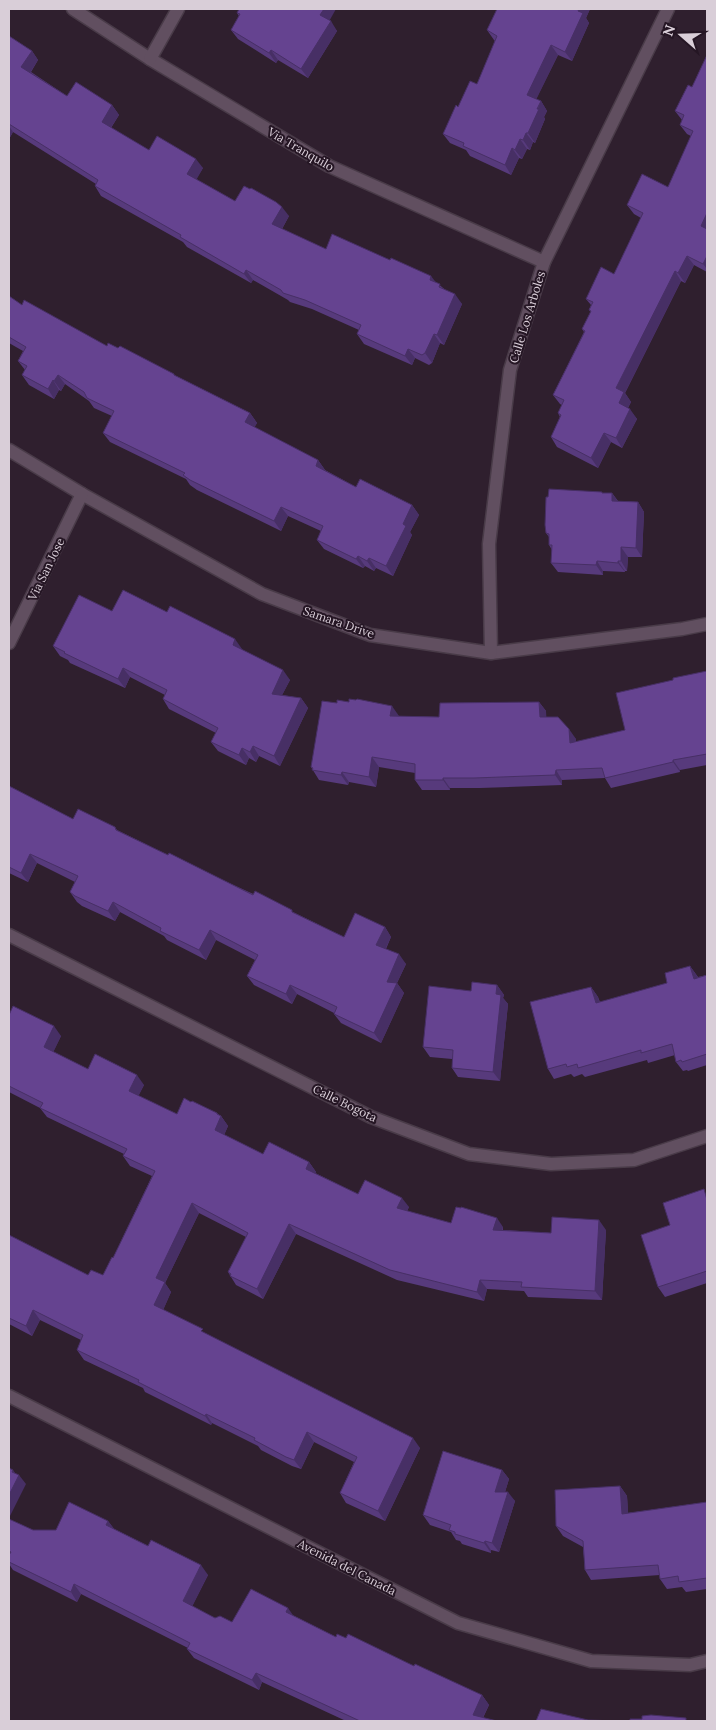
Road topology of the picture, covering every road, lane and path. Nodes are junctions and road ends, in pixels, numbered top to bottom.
1 (73, 9) edge
2 (178, 9) edge
3 (668, 9) edge
4 (150, 58) junction
5 (544, 262) junction
6 (9, 450) edge
7 (82, 494) junction
8 (707, 624) edge
9 (9, 643) edge
10 (491, 653) junction
11 (9, 935) edge
12 (707, 1136) edge
13 (9, 1396) edge
14 (707, 1661) edge

1 - 4 street, Via Tranquilo
2 - 4 street
3 - 5 street, Calle Los Arboles
4 - 5 street, Via Tranquilo
5 - 10 street, Calle Los Arboles
6 - 7 street, Samara Drive
7 - 9 street, Via San Jose
7 - 10 street, Samara Drive
8 - 10 street, Samara Drive
11 - 12 street, Calle Bogota
13 - 14 street, Avenida del Canada

